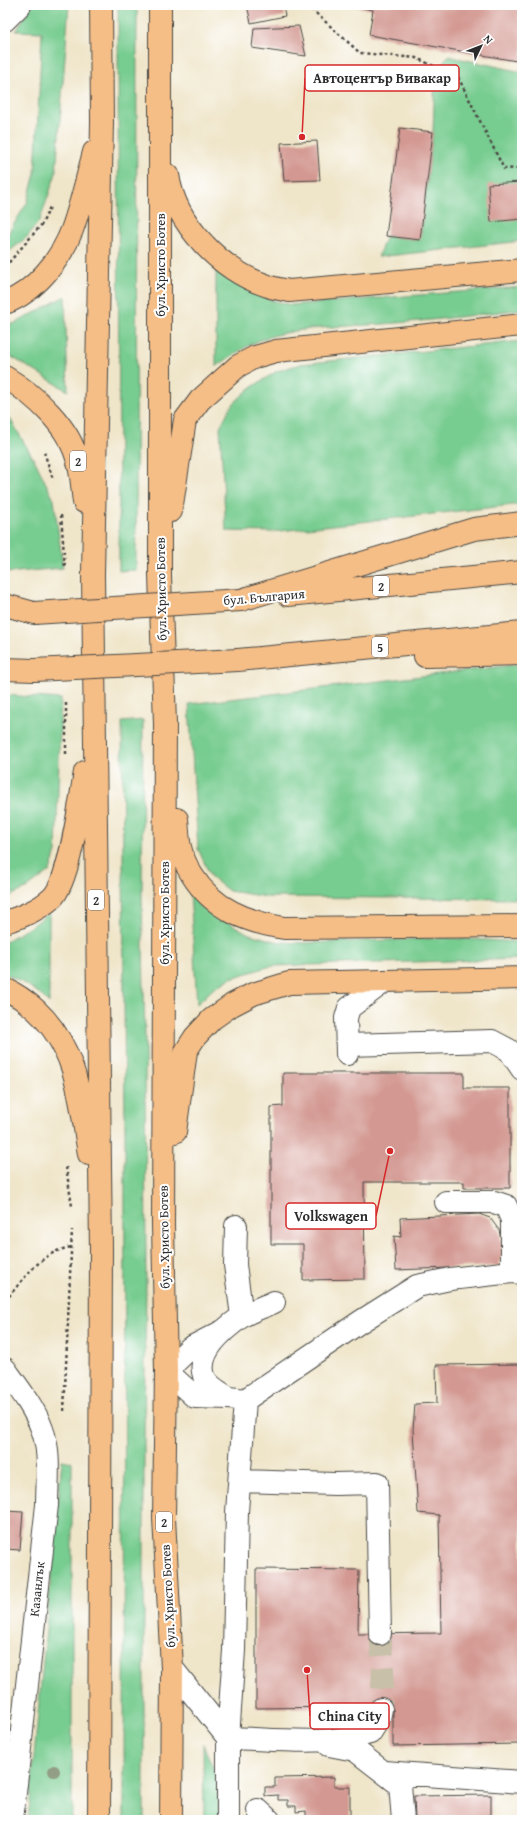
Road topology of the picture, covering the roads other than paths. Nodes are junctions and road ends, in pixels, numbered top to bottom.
1 (20, 5) edge
2 (101, 5) edge
3 (160, 5) edge
4 (5, 20) edge
5 (102, 122) junction
6 (160, 122) junction
7 (522, 270) edge
8 (5, 303) edge
9 (522, 325) edge
10 (5, 377) edge
11 (522, 523) edge
12 (522, 572) edge
13 (93, 574) junction
14 (160, 575) junction
15 (241, 600) junction
16 (5, 605) edge
17 (5, 611) edge
18 (34, 613) junction
19 (522, 633) edge
20 (522, 654) edge
21 (238, 660) junction
22 (5, 669) edge
23 (165, 724) junction
24 (94, 727) junction
25 (5, 922) edge
26 (522, 926) edge
27 (522, 978) edge
28 (385, 981) junction
29 (5, 989) edge
30 (522, 1070) edge
31 (446, 1202) dead end
32 (517, 1211) edge
33 (101, 1225) junction
34 (163, 1225) junction
35 (236, 1226) dead end
36 (517, 1272) edge
37 (274, 1302) dead end
38 (242, 1316) junction
39 (223, 1331) junction
40 (5, 1369) edge
41 (166, 1371) junction
42 (237, 1399) junction
43 (240, 1481) junction
44 (380, 1634) tunnel mouth
45 (172, 1668) junction
46 (381, 1709) tunnel mouth
47 (228, 1738) junction
48 (302, 1740) junction
49 (384, 1772) junction
50 (522, 1782) edge
51 (12, 1820) edge
52 (99, 1820) edge
53 (171, 1820) edge
54 (228, 1820) edge
55 (403, 1820) edge

1 - 4 street
2 - 5 main road
3 - 6 main road, бул. Христо Ботев
5 - 8 main road
5 - 13 main road
6 - 7 main road
6 - 14 main road, бул. Христо Ботев
9 - 14 main road
10 - 13 main road, 2
11 - 15 main road
12 - 15 main road, бул. България / 2
13 - 24 main road, 2
14 - 23 main road, бул. Христо Ботев / 2
15 - 18 main road, бул. България / 2, bridge
16 - 18 main road, 2
17 - 18 main road, бул. България
19 - 21 main road, 5
20 - 21 main road
21 - 22 main road, 5, bridge
23 - 26 main road
23 - 34 main road, бул. Христо Ботев / 2
24 - 25 main road
24 - 33 main road, 2
27 - 28 main road, 2
28 - 30 street
28 - 34 main road, 2
29 - 33 main road
31 - 32 street
32 - 36 street
33 - 52 main road, 2
34 - 41 main road, бул. Христо Ботев / 2
35 - 38 street
36 - 42 street
37 - 38 street
38 - 39 street
39 - 41 street
39 - 42 street
40 - 51 street, Казанлък
41 - 42 street
41 - 45 main road, бул. Христо Ботев / 2
42 - 43 street
43 - 44 street
43 - 47 street
45 - 47 street
45 - 53 main road, бул. Христо Ботев / 2
46 - 48 street
47 - 48 street
47 - 54 street
48 - 49 street
49 - 50 street
49 - 55 street

